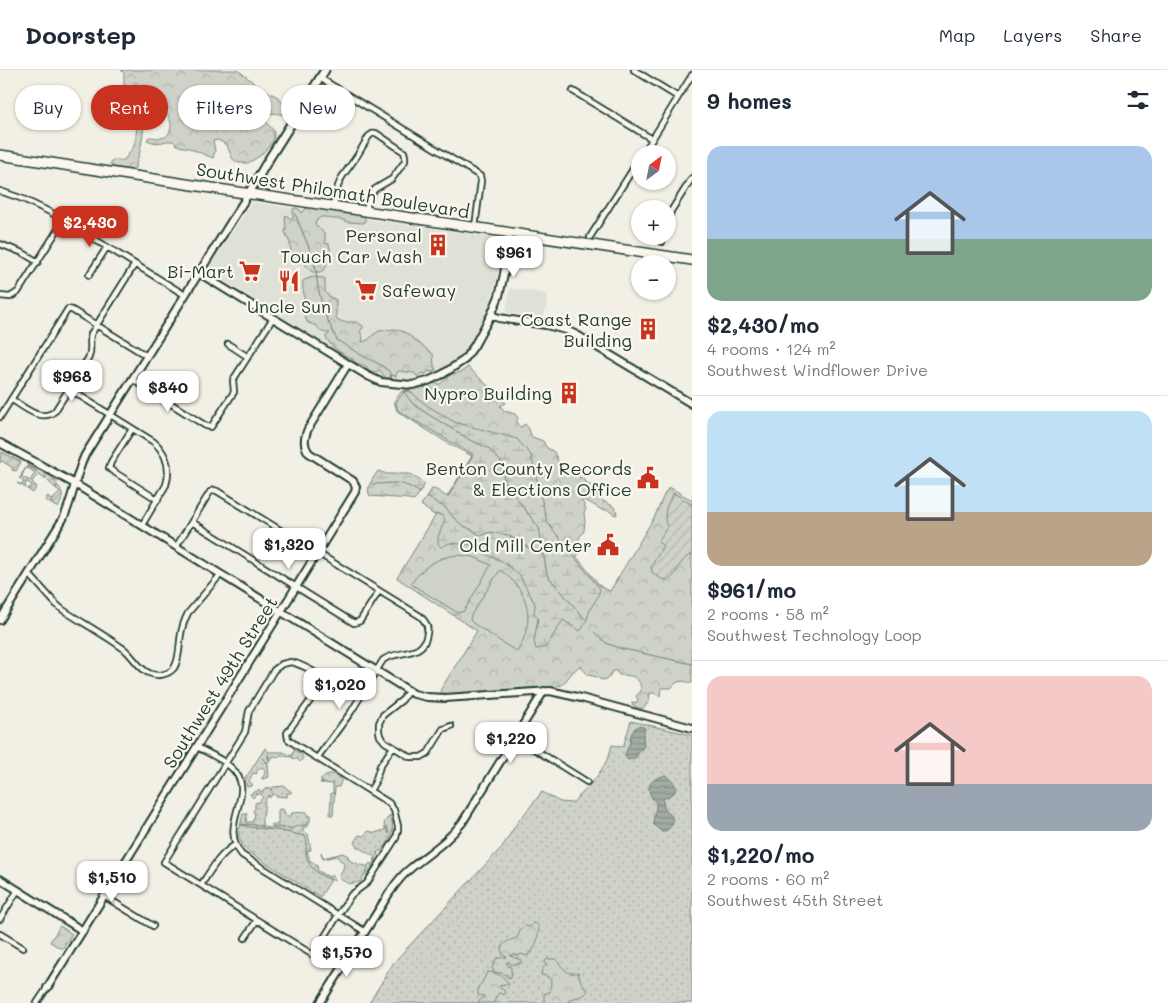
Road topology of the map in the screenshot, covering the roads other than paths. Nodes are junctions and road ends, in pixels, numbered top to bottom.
1 (325, 70) edge
2 (634, 70) edge
3 (692, 75) edge
4 (320, 78) junction
5 (573, 92) dead end
6 (678, 97) junction
7 (652, 139) junction
8 (648, 145) edge
9 (0, 155) edge
10 (631, 172) edge
11 (692, 178) edge
12 (0, 191) edge
13 (249, 193) junction
14 (676, 202) edge
15 (333, 206) junction
16 (366, 212) junction
17 (64, 220) junction
18 (474, 228) junction
19 (510, 234) junction
20 (590, 238) dead end
21 (0, 244) edge
22 (107, 247) junction
23 (692, 260) edge
24 (38, 262) junction
25 (135, 264) junction
26 (199, 273) junction
27 (90, 275) dead end
28 (185, 295) junction
29 (0, 296) edge
30 (491, 315) junction
31 (273, 318) junction
32 (97, 325) junction
33 (228, 344) dead end
34 (147, 356) junction
35 (248, 357) junction
36 (348, 364) junction
37 (132, 379) junction
38 (69, 390) junction
39 (11, 399) junction
40 (692, 404) edge
41 (110, 415) junction
42 (0, 417) edge
43 (132, 429) junction
44 (0, 442) edge
45 (75, 484) junction
46 (158, 500) junction
47 (192, 522) junction
48 (142, 525) junction
49 (176, 547) junction
50 (317, 552) junction
51 (28, 574) junction
52 (221, 574) junction
53 (296, 586) junction
54 (379, 591) junction
55 (281, 611) junction
56 (0, 620) edge
57 (376, 671) junction
58 (408, 691) junction
59 (544, 691) junction
60 (450, 726) dead end
61 (692, 728) edge
62 (515, 737) junction
63 (197, 747) junction
64 (393, 747) junction
65 (317, 758) junction
66 (225, 764) junction
67 (587, 782) dead end
68 (370, 791) junction
69 (235, 845) junction
70 (0, 879) edge
71 (201, 885) junction
72 (18, 890) junction
73 (104, 896) junction
74 (338, 915) junction
75 (0, 919) edge
76 (257, 920) junction
77 (154, 926) dead end
78 (82, 931) junction
79 (364, 931) junction
80 (0, 934) edge
81 (245, 938) dead end
82 (23, 948) dead end
83 (47, 988) joint
84 (38, 1003) edge
85 (320, 1003) edge

1 - 4 main road
2 - 6 street
3 - 6 street
4 - 13 main road
4 - 18 street
5 - 7 street
6 - 7 street
7 - 8 street
9 - 13 highway, Southwest Philomath Boulevard
10 - 20 street
11 - 14 street
12 - 17 street
13 - 15 highway, Southwest Philomath Boulevard
13 - 26 street
15 - 16 highway, Southwest Philomath Boulevard
15 - 16 street
16 - 18 highway, Southwest Philomath Boulevard
17 - 22 street
17 - 24 street
18 - 19 highway, Southwest Philomath Boulevard
19 - 23 highway, Southwest Philomath Boulevard
19 - 30 street
21 - 24 street
22 - 25 street
22 - 27 street
24 - 29 street
25 - 28 street
25 - 32 street
26 - 28 street
26 - 31 street
28 - 34 street
30 - 36 street
30 - 40 street
31 - 35 street
31 - 36 street
32 - 34 street
32 - 38 street
32 - 39 street
33 - 35 street
34 - 37 street
35 - 37 street
36 - 50 street, Southwest 49th Street
37 - 41 street
38 - 39 street
38 - 41 street
39 - 42 street
41 - 43 street
41 - 45 street
43 - 46 street
43 - 46 street
44 - 45 street
45 - 48 street
45 - 51 street
46 - 48 street
47 - 49 street
47 - 50 street
47 - 53 street
48 - 49 street
49 - 52 street
50 - 53 street, Southwest 49th Street
50 - 54 street
51 - 52 street
51 - 56 street
52 - 55 street
53 - 54 street
53 - 55 street, Southwest 49th Street
54 - 57 street
55 - 57 street
55 - 63 street, Southwest 49th Street
57 - 58 street
57 - 65 street
58 - 59 street
58 - 64 street
59 - 61 street
59 - 62 street
60 - 64 street
62 - 67 street
62 - 79 street
63 - 66 street
63 - 73 street, Southwest 49th Street
64 - 68 street
65 - 66 street
65 - 68 street
66 - 69 street
66 - 71 street
68 - 74 street
69 - 71 street
69 - 74 street
70 - 72 street
71 - 76 street
72 - 75 street
72 - 78 street
73 - 77 street
73 - 78 street, Southwest 49th Street
74 - 76 street
74 - 79 street
76 - 81 street
78 - 83 street, Southwest 49th Street
79 - 85 street
80 - 82 street
83 - 84 street, Southwest 49th Street

